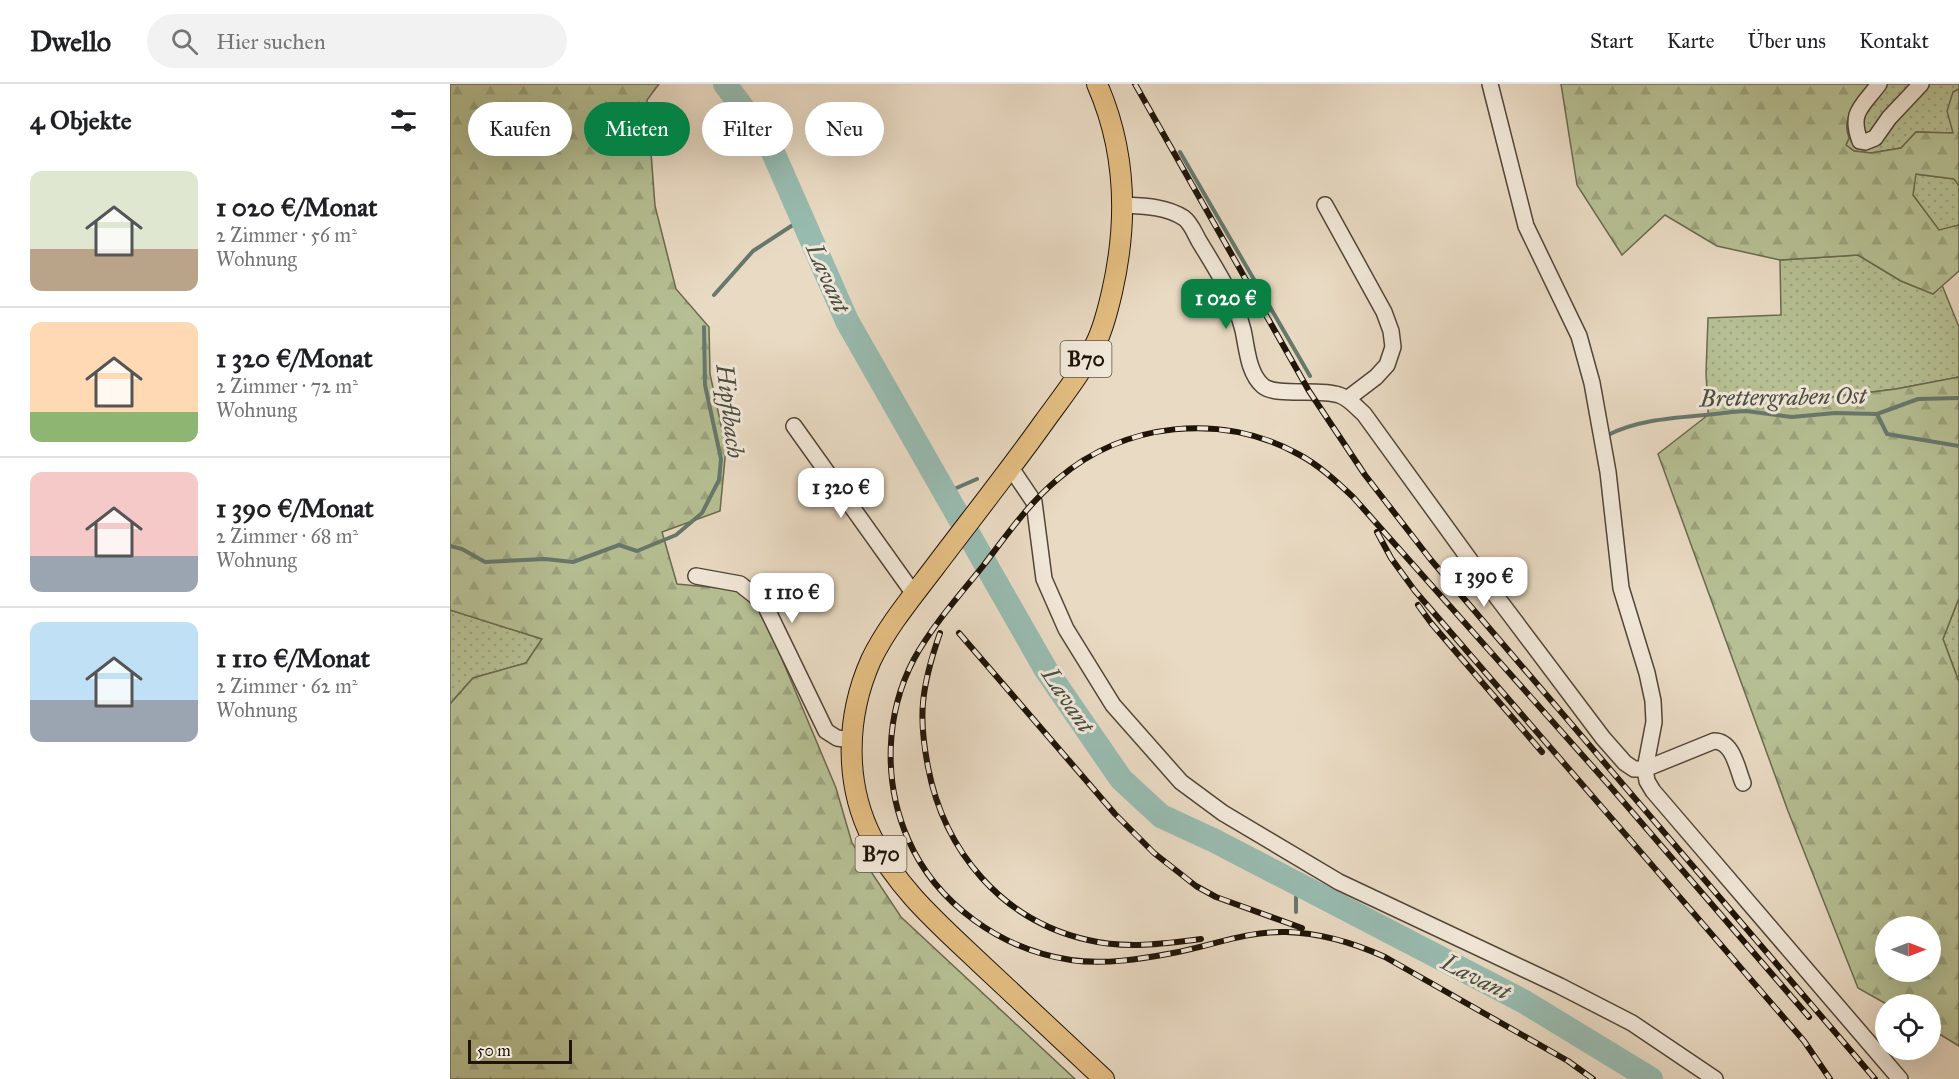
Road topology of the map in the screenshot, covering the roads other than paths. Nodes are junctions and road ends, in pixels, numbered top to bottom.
1 (1097, 84) edge
2 (1490, 84) edge
3 (1878, 84) edge
4 (1921, 84) edge
5 (1325, 205) dead end
6 (1122, 206) junction
7 (1347, 399) junction
8 (794, 426) dead end
9 (1011, 468) junction
10 (696, 576) dead end
11 (914, 594) junction
12 (852, 740) junction
13 (1645, 768) junction
14 (1743, 783) dead end
15 (1104, 1079) edge
16 (1715, 1079) edge
17 (1900, 1079) edge

1 - 6 main road, B70
2 - 13 street
3 - 4 street
5 - 7 street
6 - 7 street
6 - 9 main road, B70
7 - 13 street
8 - 11 street
9 - 11 main road, B70
9 - 16 street
10 - 12 street
11 - 12 main road, B70
12 - 15 main road, B70
13 - 14 street
13 - 17 street

